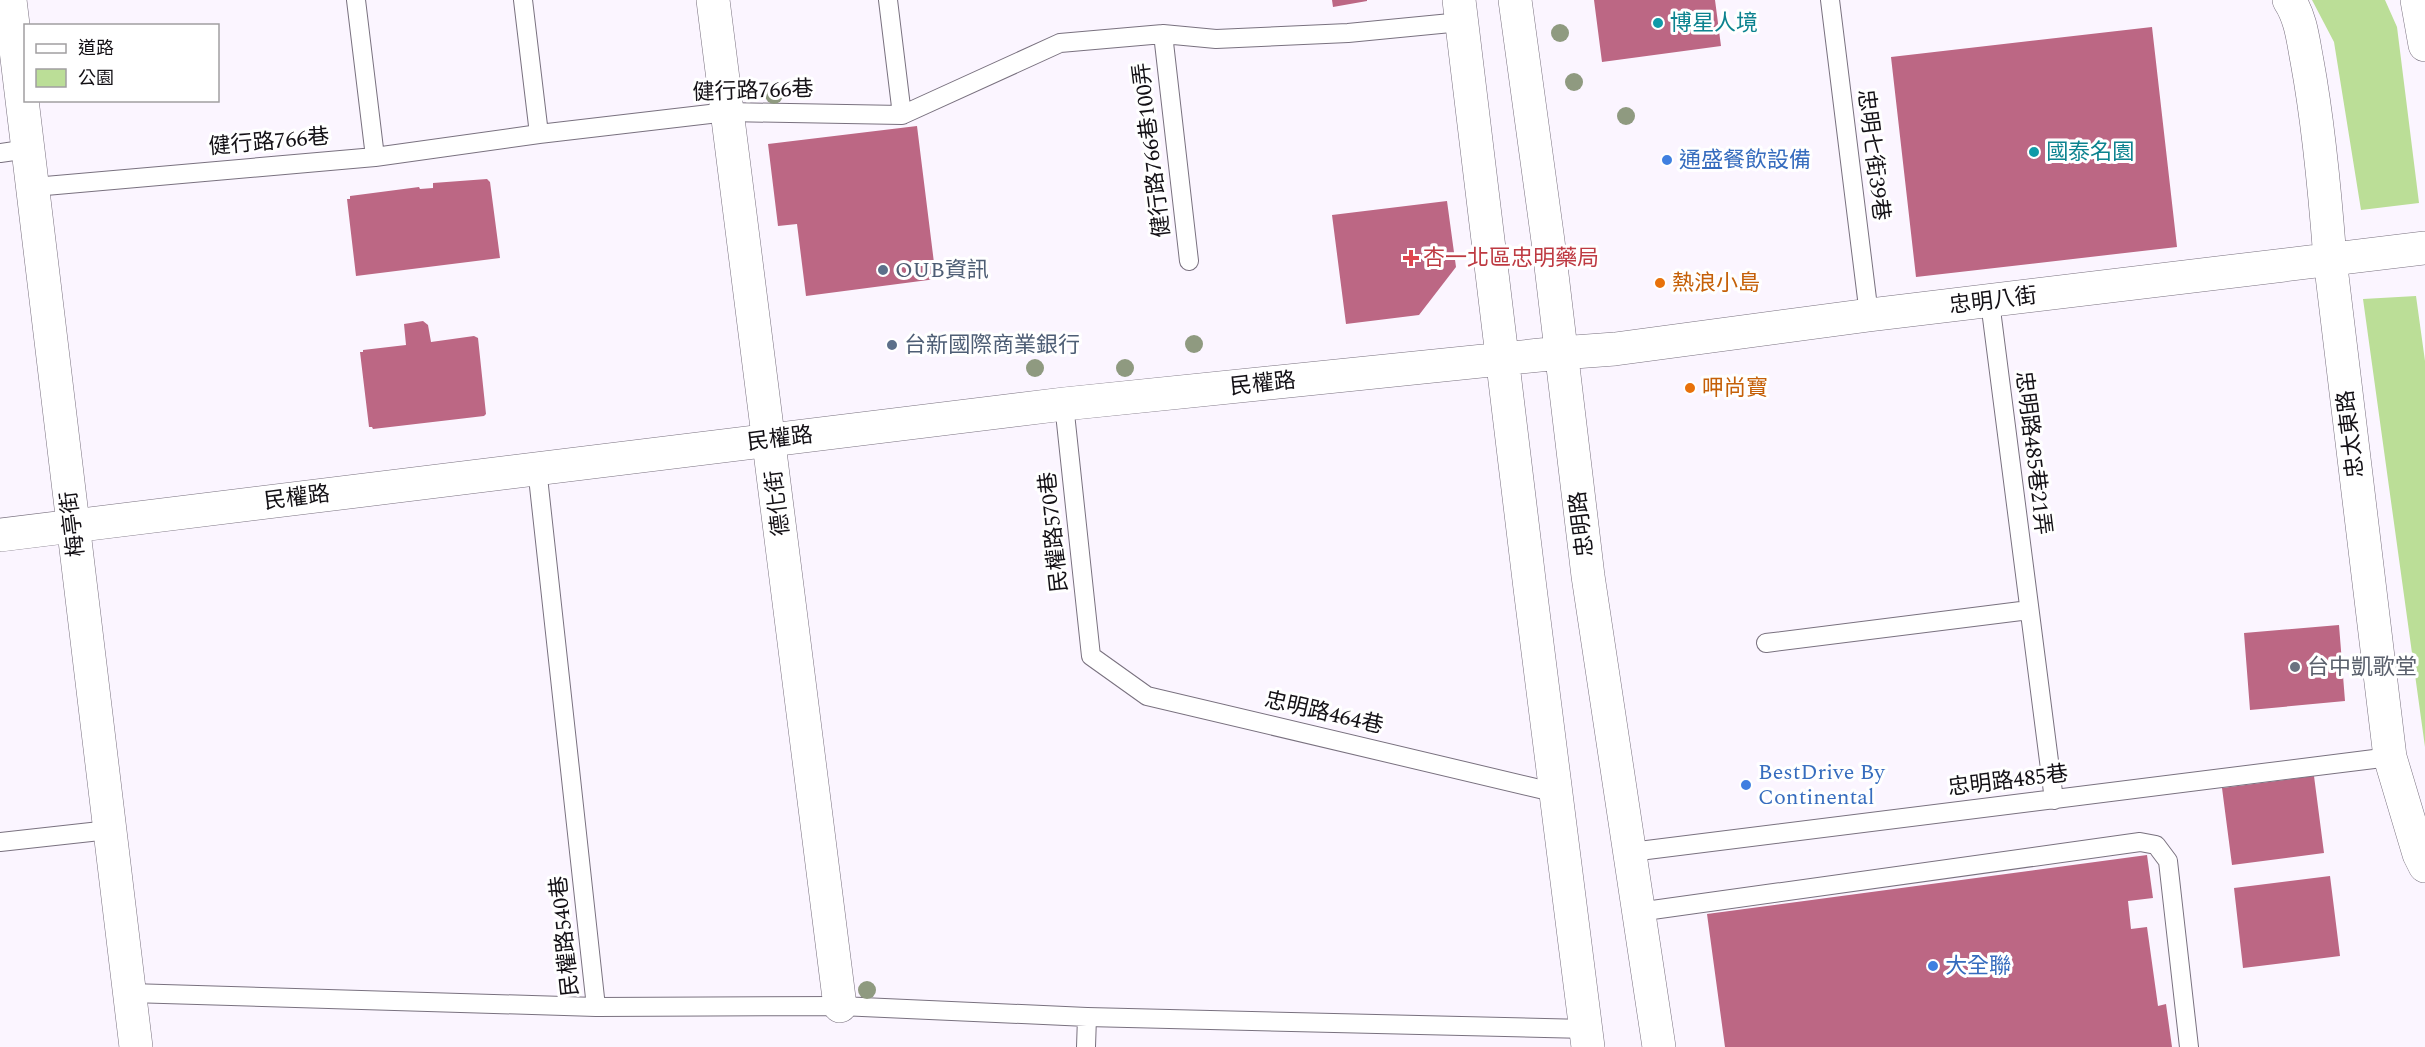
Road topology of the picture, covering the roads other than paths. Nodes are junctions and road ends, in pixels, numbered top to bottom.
1 (10, 0) edge
2 (356, 0) edge
3 (523, 0) edge
4 (713, 0) edge
5 (888, 0) edge
6 (1515, 0) edge
7 (1830, 0) edge
8 (2289, 0) edge
9 (2417, 0) edge
10 (1460, 11) edge
11 (1163, 34) junction
12 (2425, 45) edge
13 (727, 112) junction
14 (902, 115) junction
15 (539, 134) junction
16 (14, 151) edge
17 (375, 157) junction
18 (34, 187) junction
19 (2425, 248) edge
20 (2330, 260) junction
21 (1189, 261) dead end
22 (1990, 302) junction
23 (1869, 315) junction
24 (1560, 353) junction
25 (1503, 360) junction
26 (1064, 404) junction
27 (770, 440) junction
28 (537, 468) junction
29 (73, 526) junction
30 (0, 534) edge
31 (2029, 610) junction
32 (1766, 643) dead end
33 (1091, 656) joint
34 (2390, 757) junction
35 (1557, 793) junction
36 (2054, 800) junction
37 (109, 830) junction
38 (0, 842) edge
39 (1631, 852) junction
40 (2425, 866) edge
41 (1638, 912) junction
42 (130, 993) junction
43 (840, 1006) junction
44 (596, 1007) junction
45 (1087, 1017) junction
46 (1587, 1038) edge
47 (136, 1047) edge
48 (1086, 1047) edge
49 (1659, 1047) edge
50 (2189, 1047) edge

1 - 16 street, 梅亭街
2 - 17 lane
3 - 15 lane
4 - 13 street, 德化街
5 - 14 lane
6 - 24 street, 忠明路
7 - 23 lane, 忠明七街39巷
8 - 20 street, 忠太東路
9 - 12 street
10 - 11 lane, 健行路766巷
10 - 25 street
11 - 14 lane, 健行路766巷
11 - 21 lane, 健行路766巷100弄
13 - 14 lane, 健行路766巷
13 - 15 lane, 健行路766巷
13 - 27 street, 德化街
15 - 17 lane, 健行路766巷
16 - 18 street, 梅亭街
17 - 18 lane, 健行路766巷
18 - 29 street, 梅亭街
19 - 20 street, 忠明八街
20 - 22 street, 忠明八街
20 - 34 street, 忠太東路
22 - 23 street, 忠明八街
22 - 31 lane, 忠明路485巷21弄
23 - 24 street, 忠明八街
24 - 25 street, 民權路
24 - 39 street, 忠明路
25 - 26 street, 民權路
25 - 35 street
26 - 27 street, 民權路
26 - 33 lane, 民權路570巷
27 - 28 street, 民權路
27 - 43 street, 德化街
28 - 29 street, 民權路
28 - 44 lane, 民權路540巷
29 - 30 street, 民權路
29 - 37 street, 梅亭街
31 - 32 lane
31 - 36 lane, 忠明路485巷21弄
33 - 35 lane, 忠明路464巷
34 - 36 lane, 忠明路485巷
34 - 40 street, 忠太東路
35 - 46 street
36 - 39 lane, 忠明路485巷
37 - 38 lane
37 - 42 street, 梅亭街
39 - 41 street, 忠明路
41 - 49 street, 忠明路
41 - 50 lane
42 - 44 lane, 民權路540巷
42 - 47 street, 梅亭街
43 - 44 lane
43 - 45 lane
45 - 46 lane
45 - 48 lane

